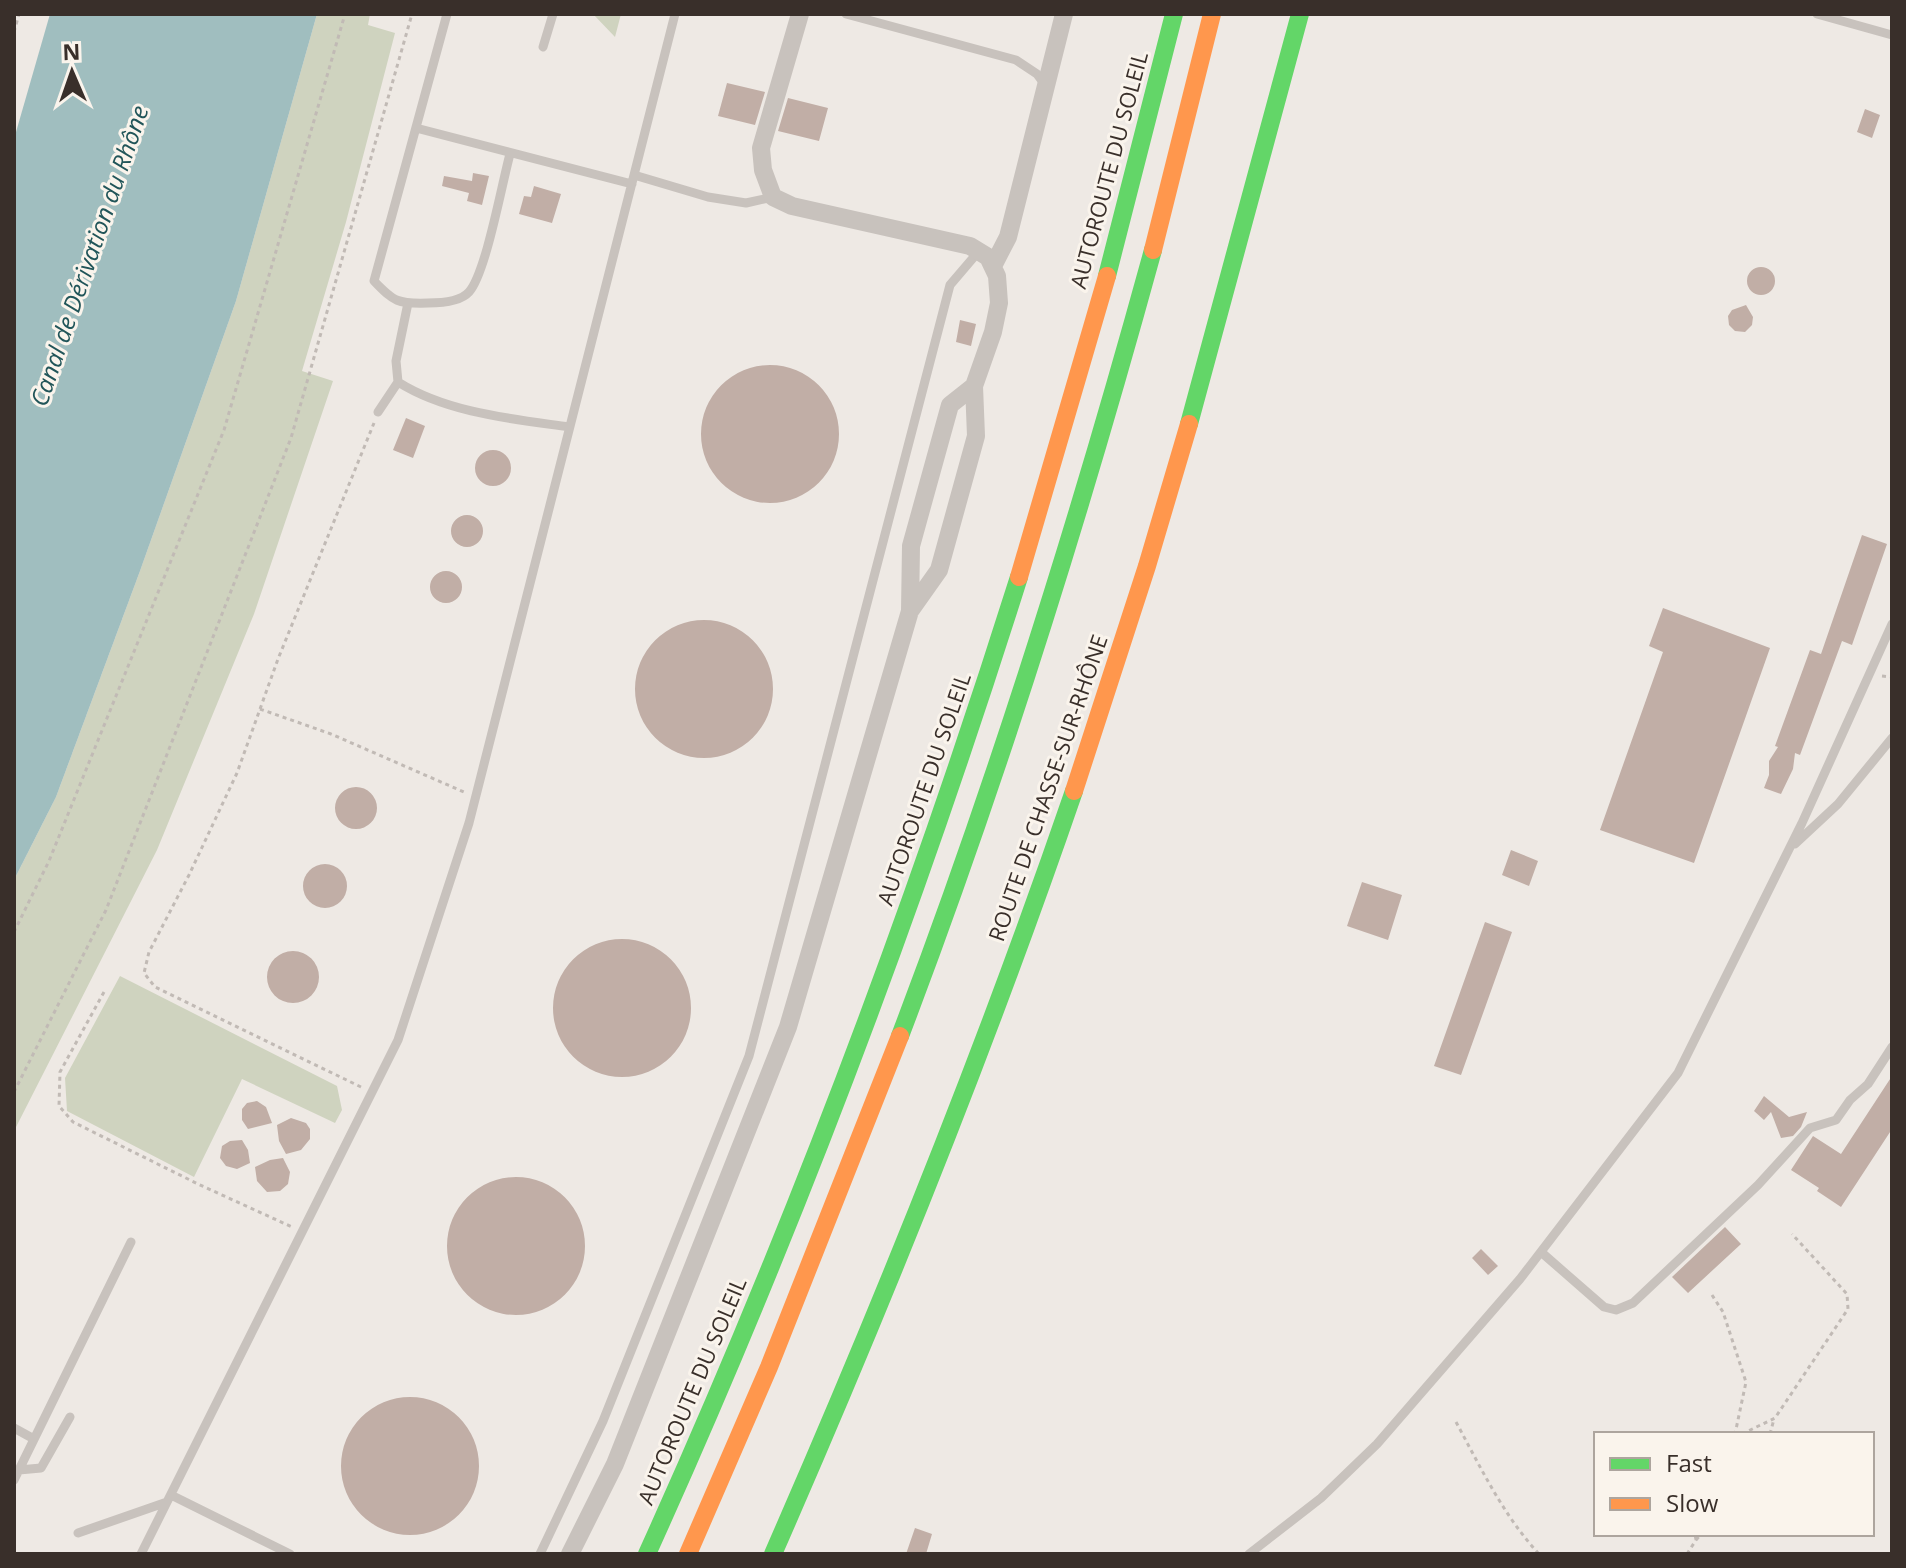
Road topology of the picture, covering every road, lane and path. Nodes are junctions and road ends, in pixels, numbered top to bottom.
1 (19, 14) edge
2 (345, 14) edge
3 (412, 14) edge
4 (447, 14) edge
5 (553, 14) edge
6 (675, 14) edge
7 (800, 14) edge
8 (846, 14) edge
9 (1064, 14) edge
10 (1174, 14) edge
11 (1212, 14) edge
12 (1300, 14) edge
13 (1817, 14) edge
14 (14, 32) edge
15 (1892, 35) edge
16 (543, 47) dead end
17 (1046, 86) junction
18 (416, 128) junction
19 (510, 154) junction
20 (633, 180) junction
21 (773, 197) junction
22 (979, 251) junction
23 (993, 266) junction
24 (408, 303) junction
25 (398, 382) junction
26 (974, 386) junction
27 (378, 412) joint
28 (569, 427) junction
29 (910, 611) junction
30 (1892, 624) edge
31 (260, 709) junction
32 (1892, 738) edge
33 (475, 797) junction
34 (1789, 849) junction
35 (14, 932) edge
36 (104, 992) dead end
37 (1892, 1047) edge
38 (14, 1092) edge
39 (372, 1092) junction
40 (302, 1231) junction
41 (1792, 1234) dead end
42 (131, 1242) dead end
43 (1541, 1252) junction
44 (1712, 1295) dead end
45 (70, 1417) dead end
46 (1775, 1418) junction
47 (1456, 1422) dead end
48 (14, 1428) edge
49 (1735, 1432) edge
50 (1746, 1432) edge
51 (1771, 1432) edge
52 (34, 1439) junction
53 (19, 1470) junction
54 (14, 1480) edge
55 (169, 1498) junction
56 (78, 1533) dead end
57 (1697, 1536) edge
58 (141, 1554) edge
59 (290, 1554) edge
60 (540, 1554) edge
61 (570, 1554) edge
62 (647, 1554) edge
63 (688, 1554) edge
64 (773, 1554) edge
65 (1249, 1554) edge
66 (1539, 1554) edge
67 (1687, 1554) edge

1 - 14 path
2 - 35 path
3 - 38 path
4 - 18 lane
5 - 16 lane
6 - 20 lane
7 - 21 street
8 - 17 lane
9 - 17 street
10 - 62 main road, AUTOROUTE DU SOLEIL
11 - 63 main road
12 - 64 main road, ROUTE DE CHASSE-SUR-RHÔNE
13 - 15 lane
17 - 23 street
18 - 19 lane
18 - 24 lane
19 - 20 lane
19 - 24 lane
20 - 21 lane
20 - 28 lane
21 - 22 street
22 - 23 street
22 - 60 lane
23 - 26 street
24 - 25 lane
25 - 27 lane
25 - 28 lane
26 - 29 street
26 - 29 street
27 - 31 path
28 - 33 lane
29 - 61 street
30 - 34 lane
31 - 33 path
31 - 39 path
32 - 34 lane
33 - 39 lane
34 - 43 lane
36 - 40 path
37 - 43 lane
39 - 40 lane
40 - 55 lane
41 - 46 path
42 - 52 lane
43 - 65 lane
44 - 49 path
45 - 53 lane
46 - 50 path
46 - 51 path
47 - 66 path
48 - 52 lane
52 - 53 lane
53 - 54 lane
55 - 56 lane
55 - 58 lane
55 - 59 lane
57 - 67 path

